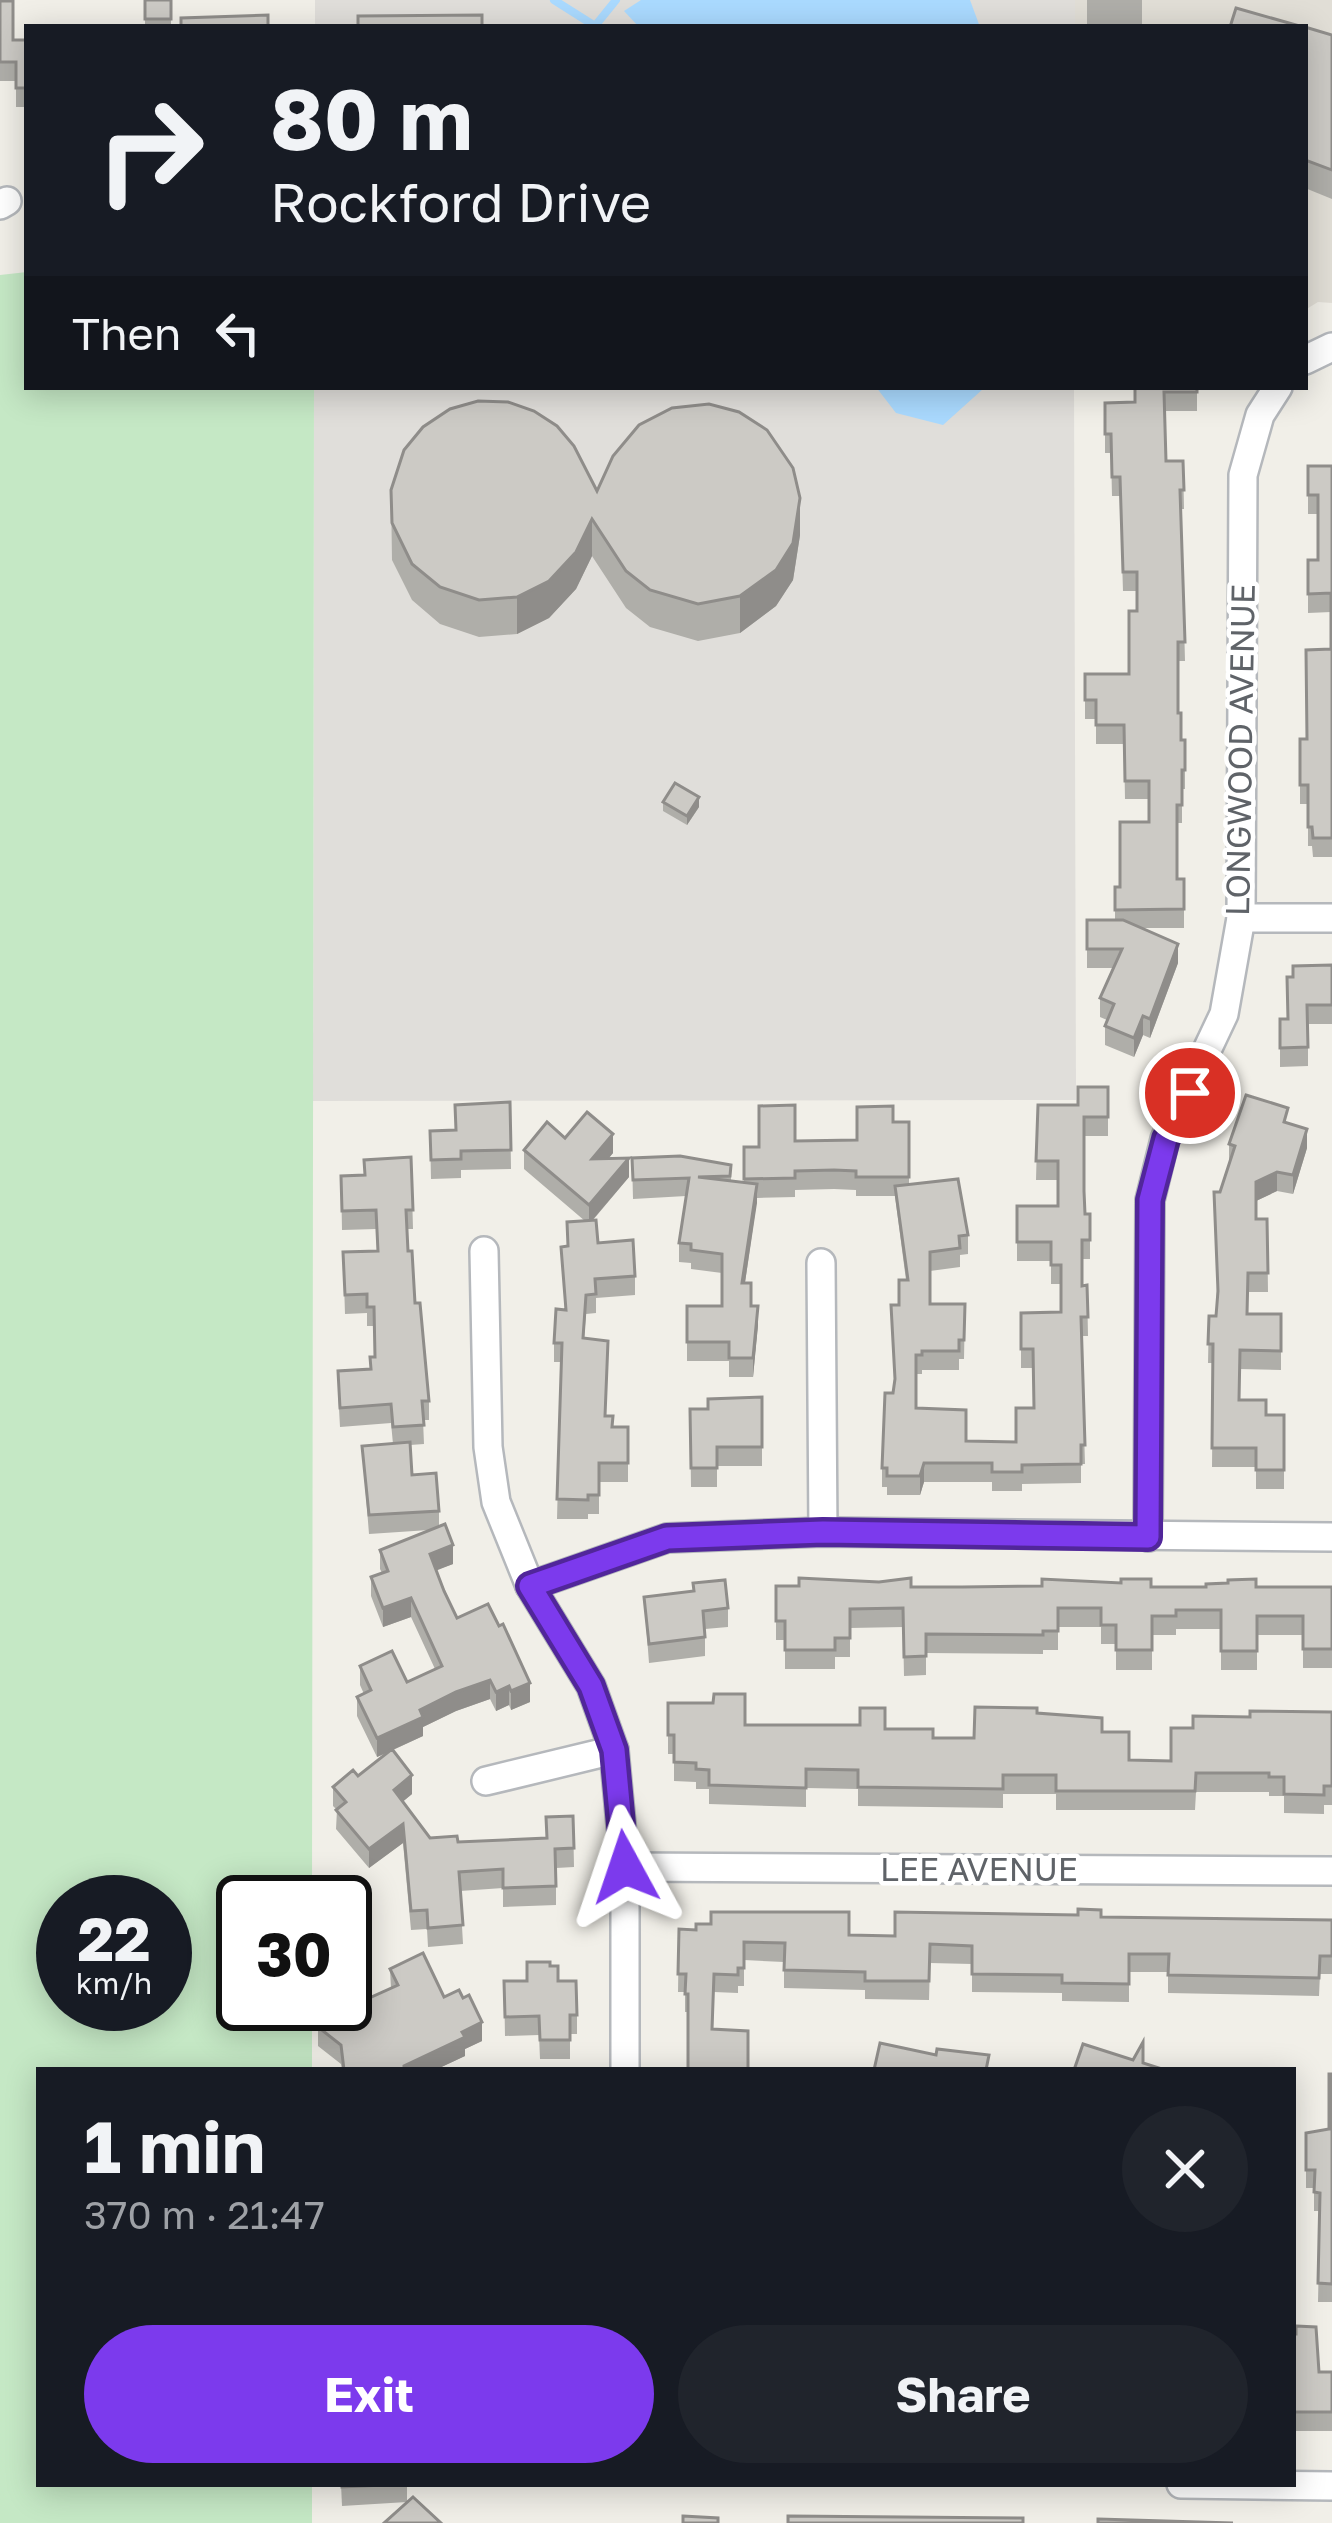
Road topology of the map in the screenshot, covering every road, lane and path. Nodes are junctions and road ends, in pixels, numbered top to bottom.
1 (1276, 390) edge
2 (1241, 918) junction
3 (1332, 918) edge
4 (484, 1251) dead end
5 (821, 1263) dead end
6 (823, 1532) junction
7 (1148, 1537) junction
8 (1332, 1537) edge
9 (530, 1586) junction
10 (614, 1750) junction
11 (486, 1781) dead end
12 (625, 1867) junction
13 (1332, 1871) edge
14 (625, 2067) edge
15 (1296, 2486) edge
16 (1332, 2486) edge

1 - 2 street, LONGWOOD AVENUE
2 - 3 street
2 - 7 street, LONGWOOD AVENUE
4 - 9 street
5 - 6 street
6 - 7 street
6 - 9 street
7 - 8 street
9 - 10 street
10 - 11 street
10 - 12 street
12 - 13 street, LEE AVENUE
12 - 14 street
15 - 16 street

